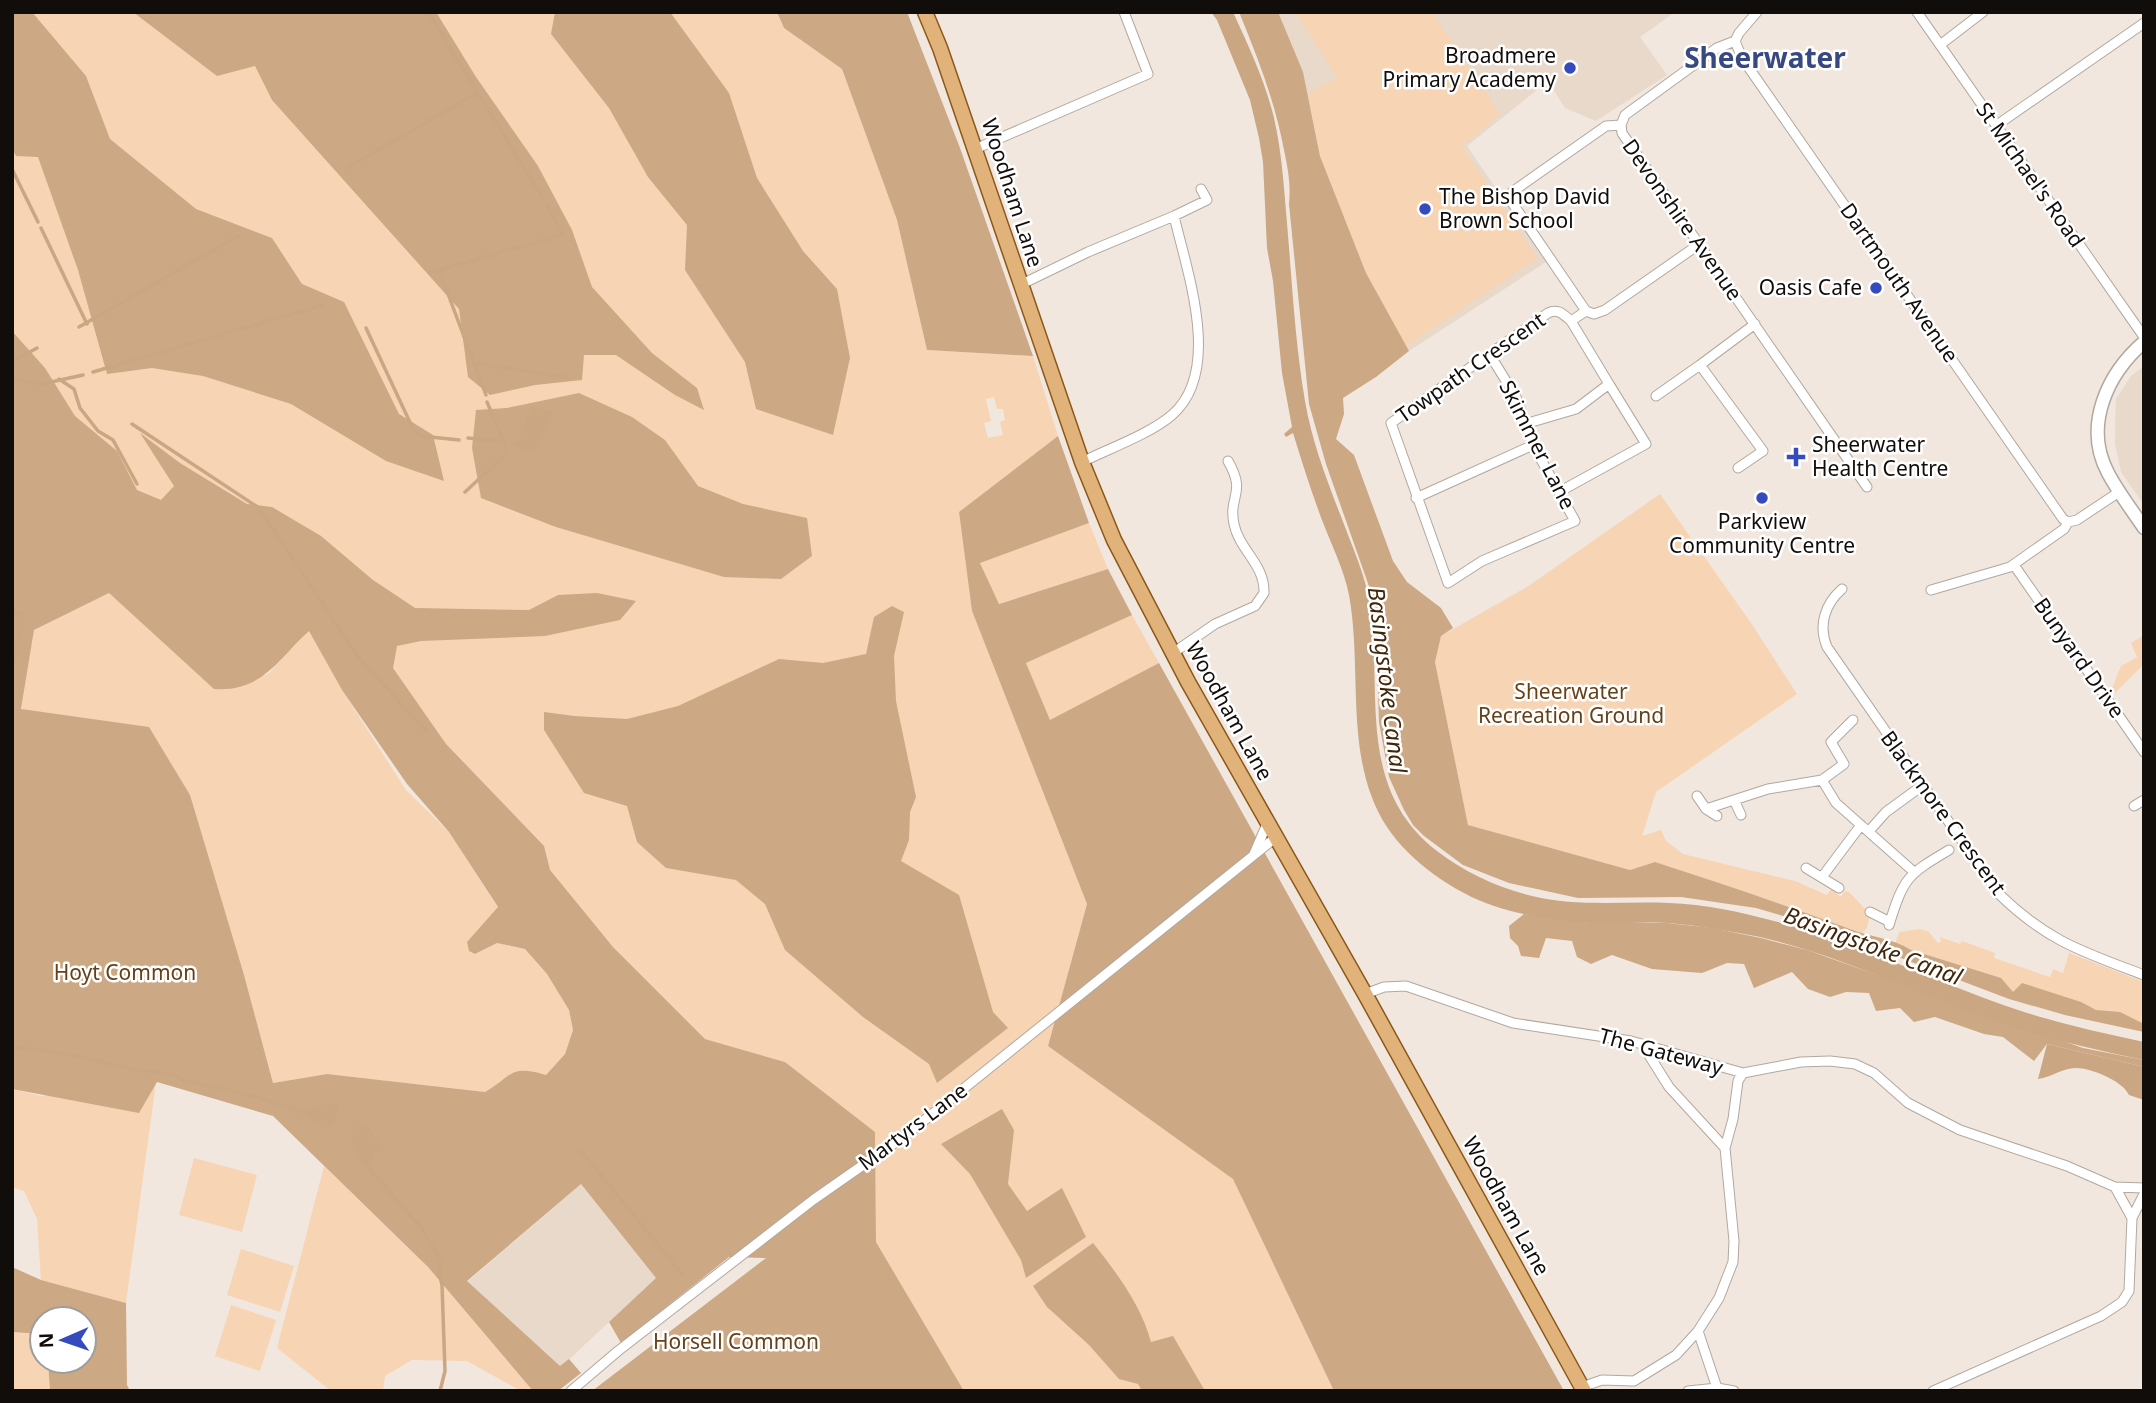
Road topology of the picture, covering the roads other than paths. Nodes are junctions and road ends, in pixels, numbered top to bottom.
1 (925, 12) edge
2 (1124, 12) edge
3 (1757, 12) edge
4 (1917, 12) edge
5 (1983, 12) edge
6 (2144, 23) edge
7 (1735, 41) junction
8 (1940, 46) junction
9 (1621, 125) junction
10 (1997, 125) junction
11 (975, 149) junction
12 (1201, 189) dead end
13 (1174, 216) junction
14 (1698, 245) junction
15 (1020, 285) junction
16 (1586, 311) junction
17 (1571, 321) junction
18 (1755, 324) junction
19 (2144, 340) edge
20 (1490, 355) junction
21 (1700, 365) junction
22 (1609, 384) junction
23 (1657, 396) dead end
24 (1525, 424) junction
25 (1533, 445) junction
26 (1228, 461) dead end
27 (1082, 462) junction
28 (1738, 468) dead end
29 (1867, 486) dead end
30 (1559, 492) junction
31 (2119, 492) junction
32 (1416, 498) junction
33 (2068, 522) junction
34 (2144, 528) edge
35 (2012, 566) junction
36 (1448, 583) joint
37 (1842, 589) dead end
38 (1931, 590) dead end
39 (1173, 653) junction
40 (1853, 720) dead end
41 (2144, 752) edge
42 (1822, 779) junction
43 (1923, 785) junction
44 (1697, 796) dead end
45 (1734, 800) junction
46 (2144, 800) edge
47 (2134, 806) dead end
48 (1706, 809) junction
49 (1741, 815) dead end
50 (1717, 816) dead end
51 (1267, 824) junction
52 (1865, 828) junction
53 (1275, 838) junction
54 (1949, 850) dead end
55 (1251, 859) junction
56 (1806, 868) dead end
57 (1914, 872) junction
58 (1822, 877) junction
59 (1839, 888) dead end
60 (1870, 912) dead end
61 (2144, 975) edge
62 (1365, 994) junction
63 (1642, 1044) junction
64 (1743, 1073) junction
65 (1725, 1148) junction
66 (2115, 1187) junction
67 (2144, 1188) edge
68 (2144, 1194) edge
69 (2132, 1219) junction
70 (1698, 1331) junction
71 (1633, 1386) edge
72 (1717, 1388) junction
73 (1583, 1389) edge
74 (571, 1391) edge
75 (1688, 1391) edge
76 (1734, 1391) edge
77 (1933, 1391) edge

1 - 11 main road, Woodham Lane
2 - 11 street
3 - 7 street, Devonshire Avenue
4 - 8 street, St Michael's Road
5 - 8 street
6 - 10 street
7 - 9 street, Devonshire Avenue
7 - 33 street, Dartmouth Avenue
8 - 10 street, St Michael's Road
9 - 14 street, Devonshire Avenue
9 - 16 street
10 - 19 street, St Michael's Road
11 - 15 main road, Woodham Lane
12 - 13 street
13 - 15 street
13 - 27 street
14 - 16 street, Towpath Crescent
14 - 18 street, Devonshire Avenue
15 - 27 main road, Woodham Lane
16 - 17 street, Towpath Crescent
17 - 20 street, Towpath Crescent
17 - 22 street
18 - 21 street
18 - 29 street, Devonshire Avenue
19 - 31 street
20 - 24 street, Skimmer Lane
20 - 32 street, Towpath Crescent
21 - 23 street
21 - 28 street
22 - 24 street
22 - 30 street
24 - 25 street, Skimmer Lane
25 - 30 street, Skimmer Lane
25 - 32 street
26 - 39 street
27 - 39 main road, Woodham Lane
30 - 36 street, Skimmer Lane
31 - 33 street
31 - 34 street
32 - 36 street, Towpath Crescent
33 - 35 street
35 - 38 street
35 - 41 street, Bunyard Drive
37 - 43 street, Blackmore Crescent
39 - 51 main road, Woodham Lane
40 - 42 street
42 - 45 street
42 - 52 street
43 - 52 street
43 - 61 street, Blackmore Crescent
44 - 48 street
45 - 48 street
45 - 49 street
46 - 47 street
48 - 50 street
51 - 53 main road, Woodham Lane
51 - 55 street, Martyrs Lane
52 - 57 street
52 - 58 street
53 - 55 street, Martyrs Lane
53 - 62 main road, Woodham Lane
54 - 57 street
55 - 74 street, Martyrs Lane
56 - 58 street
57 - 60 street
58 - 59 street
62 - 63 street, The Gateway
62 - 73 main road, Woodham Lane
63 - 64 street, The Gateway
63 - 65 street
64 - 65 street
64 - 66 street, The Gateway
65 - 70 street
66 - 67 street, The Gateway
66 - 69 street
68 - 69 street
69 - 77 street
70 - 71 street
70 - 72 street
71 - 73 street
72 - 75 street
72 - 76 street

